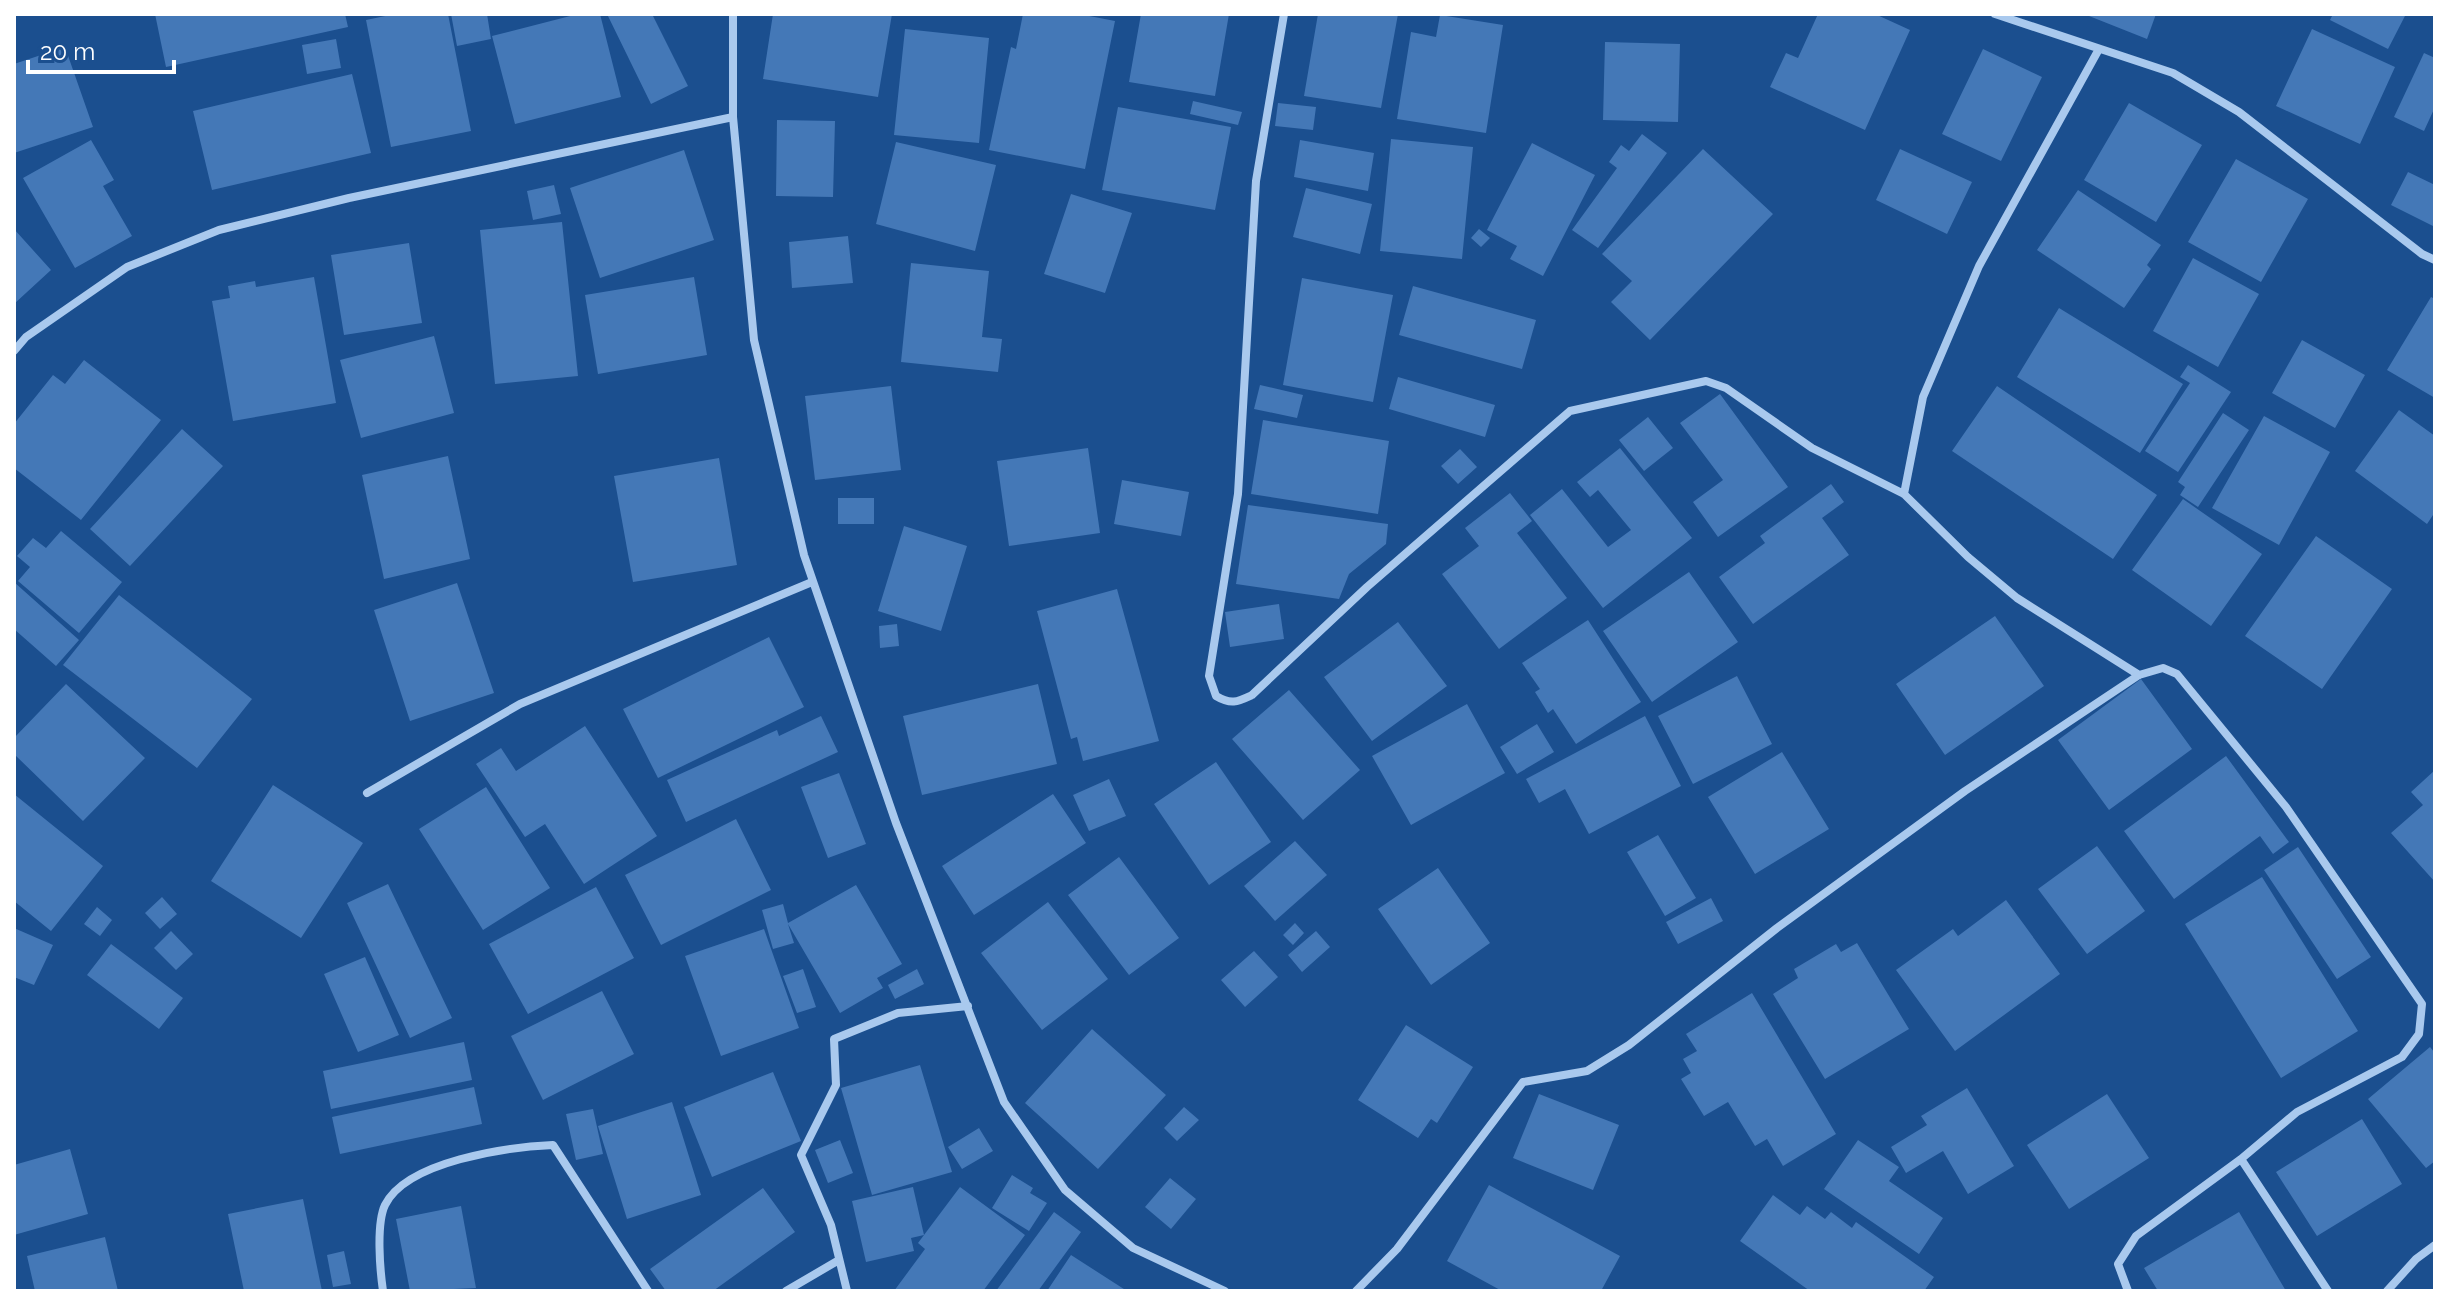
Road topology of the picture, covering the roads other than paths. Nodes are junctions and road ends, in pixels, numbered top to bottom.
1 (733, 14) edge
2 (1284, 14) edge
3 (1995, 14) edge
4 (2099, 49) junction
5 (733, 117) junction
6 (2435, 260) edge
7 (14, 351) edge
8 (1904, 494) junction
9 (812, 582) junction
10 (2139, 675) junction
11 (367, 793) dead end
12 (968, 1006) junction
13 (2241, 1159) junction
14 (2435, 1245) edge
15 (839, 1260) junction
16 (383, 1291) edge
17 (648, 1291) edge
18 (786, 1291) edge
19 (847, 1291) edge
20 (1225, 1291) edge
21 (1356, 1291) edge
22 (2128, 1291) edge
23 (2328, 1291) edge
24 (2387, 1291) edge

1 - 5 street
2 - 8 street
3 - 4 street
4 - 6 street
4 - 8 street
5 - 7 street
5 - 9 street
8 - 10 street
9 - 11 street
9 - 12 street
10 - 13 street
10 - 21 street
12 - 15 street
12 - 20 street
13 - 22 street
13 - 23 street
14 - 24 street
15 - 18 street
15 - 19 street
16 - 17 street

